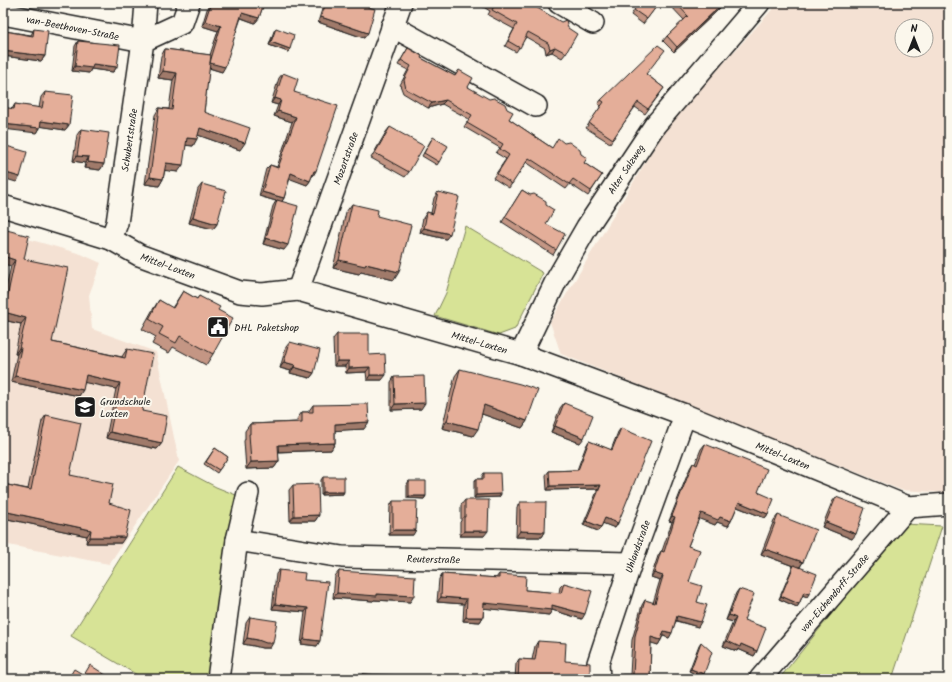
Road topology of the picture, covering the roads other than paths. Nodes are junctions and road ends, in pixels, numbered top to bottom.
1 (146, 3) edge
2 (189, 3) edge
3 (401, 3) edge
4 (559, 3) edge
5 (759, 3) edge
6 (3, 14) edge
7 (593, 23) dead end
8 (392, 26) junction
9 (143, 41) junction
10 (536, 106) dead end
11 (3, 206) edge
12 (112, 239) junction
13 (298, 290) junction
14 (521, 354) junction
15 (685, 415) junction
16 (248, 493) dead end
17 (949, 504) edge
18 (908, 506) junction
19 (237, 540) junction
20 (631, 564) junction
21 (218, 679) edge
22 (599, 679) edge
23 (760, 679) edge

1 - 9 street, Schubertstraße
2 - 9 street
3 - 8 street, Mozartstraße
4 - 7 street
5 - 14 street, Alter Salzweg
6 - 9 street, van-Beethoven-Straße
8 - 10 street
8 - 13 street, Mozartstraße
9 - 12 street, Schubertstraße
11 - 12 street, Mittel-Loxten
12 - 13 street, Mittel-Loxten
13 - 14 street, Mittel-Loxten
14 - 15 street, Mittel-Loxten
15 - 18 street, Mittel-Loxten
15 - 20 street, Uhlandstraße
16 - 19 street
17 - 18 street, Mittel-Loxten
18 - 23 street, von-Eichendorff-Straße
19 - 20 street, Reuterstraße
19 - 21 street
20 - 22 street, Uhlandstraße

